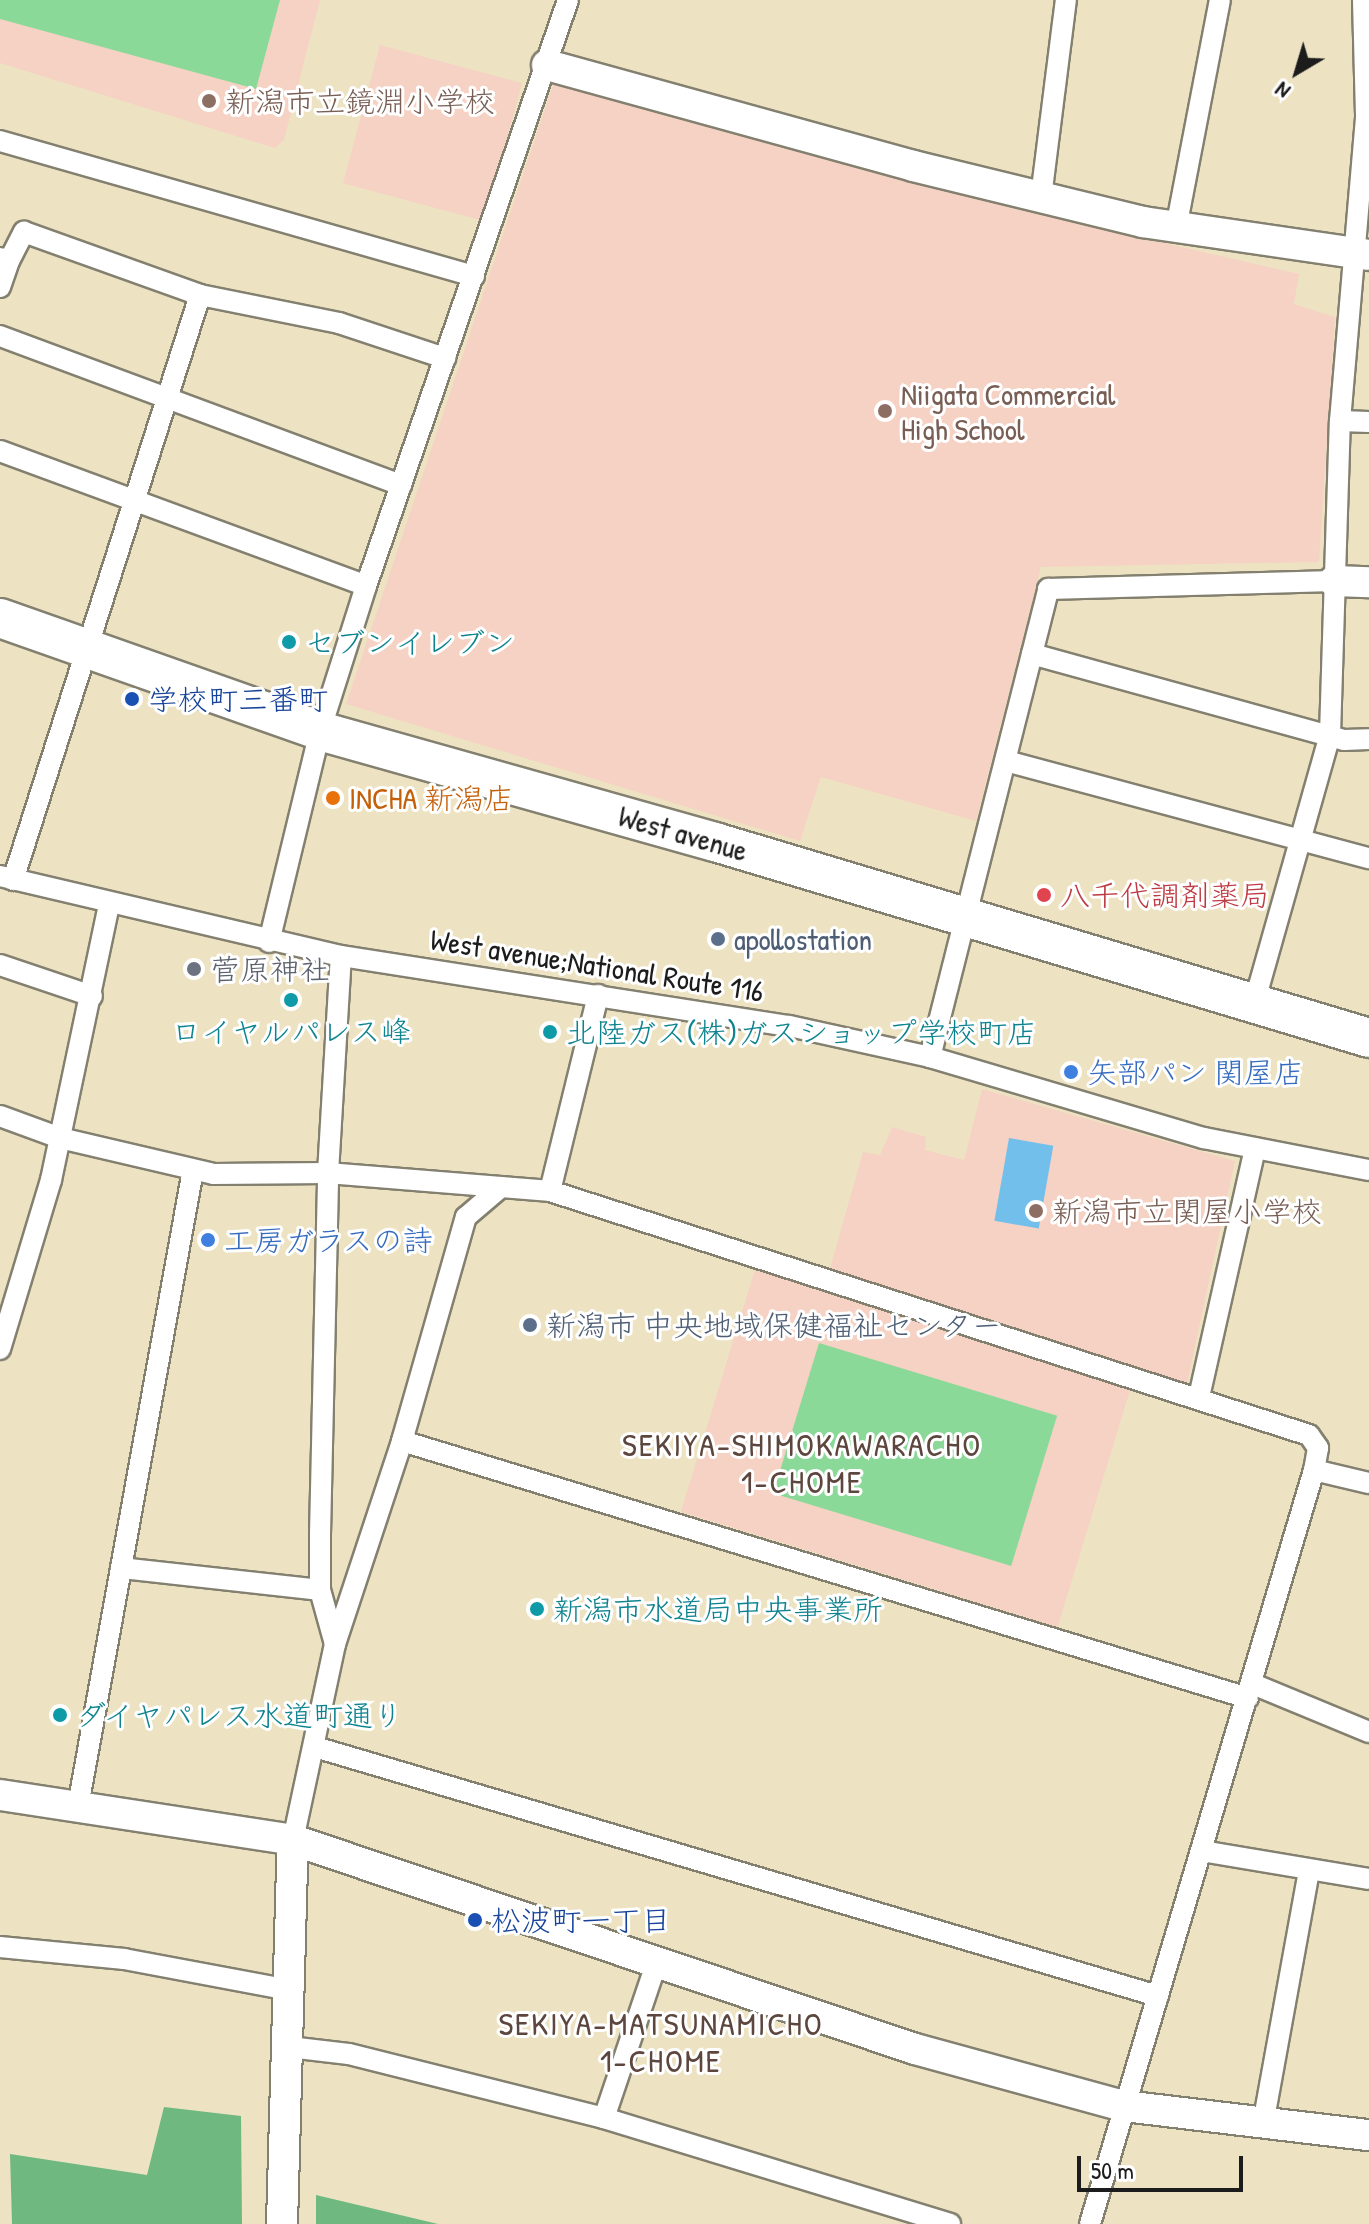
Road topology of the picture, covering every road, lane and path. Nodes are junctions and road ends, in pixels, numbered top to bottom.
1 (568, 0) edge
2 (1066, 0) edge
3 (1220, 0) edge
4 (1363, 0) edge
5 (547, 65) junction
6 (1367, 115) edge
7 (0, 141) edge
8 (1041, 197) junction
9 (1176, 228) junction
10 (1361, 254) edge
11 (4, 260) edge
12 (474, 276) junction
13 (0, 287) edge
14 (200, 295) junction
15 (0, 336) edge
16 (445, 358) junction
17 (170, 399) junction
18 (1340, 421) junction
19 (1369, 422) edge
20 (0, 451) edge
21 (401, 485) junction
22 (133, 499) junction
23 (1334, 581) junction
24 (1369, 582) edge
25 (366, 586) junction
26 (0, 618) edge
27 (86, 650) junction
28 (1032, 654) junction
29 (320, 731) junction
30 (1330, 735) junction
31 (1369, 739) edge
32 (1006, 761) junction
33 (1302, 840) junction
34 (1369, 858) edge
35 (7, 878) edge
36 (109, 904) junction
37 (968, 918) junction
38 (269, 942) junction
39 (341, 956) junction
40 (0, 965) edge
41 (598, 995) junction
42 (92, 996) junction
43 (1253, 1007) junction
44 (1369, 1038) edge
45 (930, 1057) junction
46 (0, 1116) edge
47 (60, 1138) junction
48 (1255, 1148) junction
49 (193, 1170) junction
50 (1369, 1170) edge
51 (328, 1173) junction
52 (501, 1187) junction
53 (550, 1191) junction
54 (0, 1349) edge
55 (1199, 1397) junction
56 (402, 1441) junction
57 (1314, 1470) junction
58 (1369, 1483) edge
59 (121, 1568) junction
60 (320, 1590) junction
61 (335, 1644) junction
62 (1250, 1691) junction
63 (1369, 1732) edge
64 (315, 1747) junction
65 (0, 1795) edge
66 (78, 1806) junction
67 (293, 1840) junction
68 (1202, 1851) junction
69 (1309, 1871) junction
70 (1369, 1879) edge
71 (0, 1947) edge
72 (657, 1961) junction
73 (290, 1990) junction
74 (1158, 1996) junction
75 (289, 2047) junction
76 (1124, 2106) junction
77 (604, 2118) junction
78 (1263, 2124) junction
79 (1369, 2135) edge
80 (282, 2224) edge
81 (950, 2224) edge
82 (1090, 2224) edge

1 - 5 street
2 - 8 street
3 - 9 street
4 - 6 street
5 - 8 street
5 - 12 street
6 - 10 street
7 - 12 street
8 - 9 street
9 - 10 street
10 - 18 street
11 - 13 street
11 - 14 street
12 - 16 street
14 - 16 street
14 - 17 street
15 - 17 street
16 - 21 street
17 - 21 street
17 - 22 street
18 - 19 street
18 - 23 street
20 - 22 street
21 - 25 street
22 - 25 street
22 - 27 street
23 - 24 street
23 - 28 street
23 - 30 street
25 - 29 street
26 - 27 highway, West avenue
27 - 29 highway, West avenue
27 - 35 street
28 - 30 street
28 - 32 street
29 - 37 highway, West avenue
29 - 38 street
30 - 31 street
30 - 33 street
32 - 33 street
32 - 37 street
33 - 34 street
33 - 43 street
35 - 36 street, West avenue;National Route 116
36 - 38 street, West avenue;National Route 116
36 - 42 street
37 - 43 highway, West avenue
37 - 45 street
38 - 39 street, West avenue;National Route 116
39 - 41 street, West avenue;National Route 116
39 - 51 street
40 - 42 street
41 - 45 street, West avenue;National Route 116
41 - 53 street
42 - 47 street
43 - 44 highway, West avenue
45 - 48 street, West avenue;National Route 116
46 - 47 street
47 - 49 street
47 - 54 street
48 - 50 street, West avenue;National Route 116
48 - 55 street
49 - 51 street
49 - 59 street
51 - 52 street
51 - 60 street
52 - 53 street
52 - 56 street
53 - 55 street
55 - 57 street
56 - 61 street
56 - 62 street
57 - 58 street
57 - 62 street
59 - 60 street
59 - 66 street
60 - 61 street
61 - 64 street
62 - 63 street
62 - 68 street
64 - 67 street
64 - 74 street
65 - 66 street
66 - 67 street
67 - 72 street
67 - 73 street
68 - 69 street
68 - 74 street
69 - 70 street
69 - 78 street
71 - 73 street
72 - 76 street
72 - 77 street
73 - 75 street
74 - 76 street
75 - 77 street
75 - 80 street
76 - 78 street
76 - 82 street
77 - 81 street
78 - 79 street

